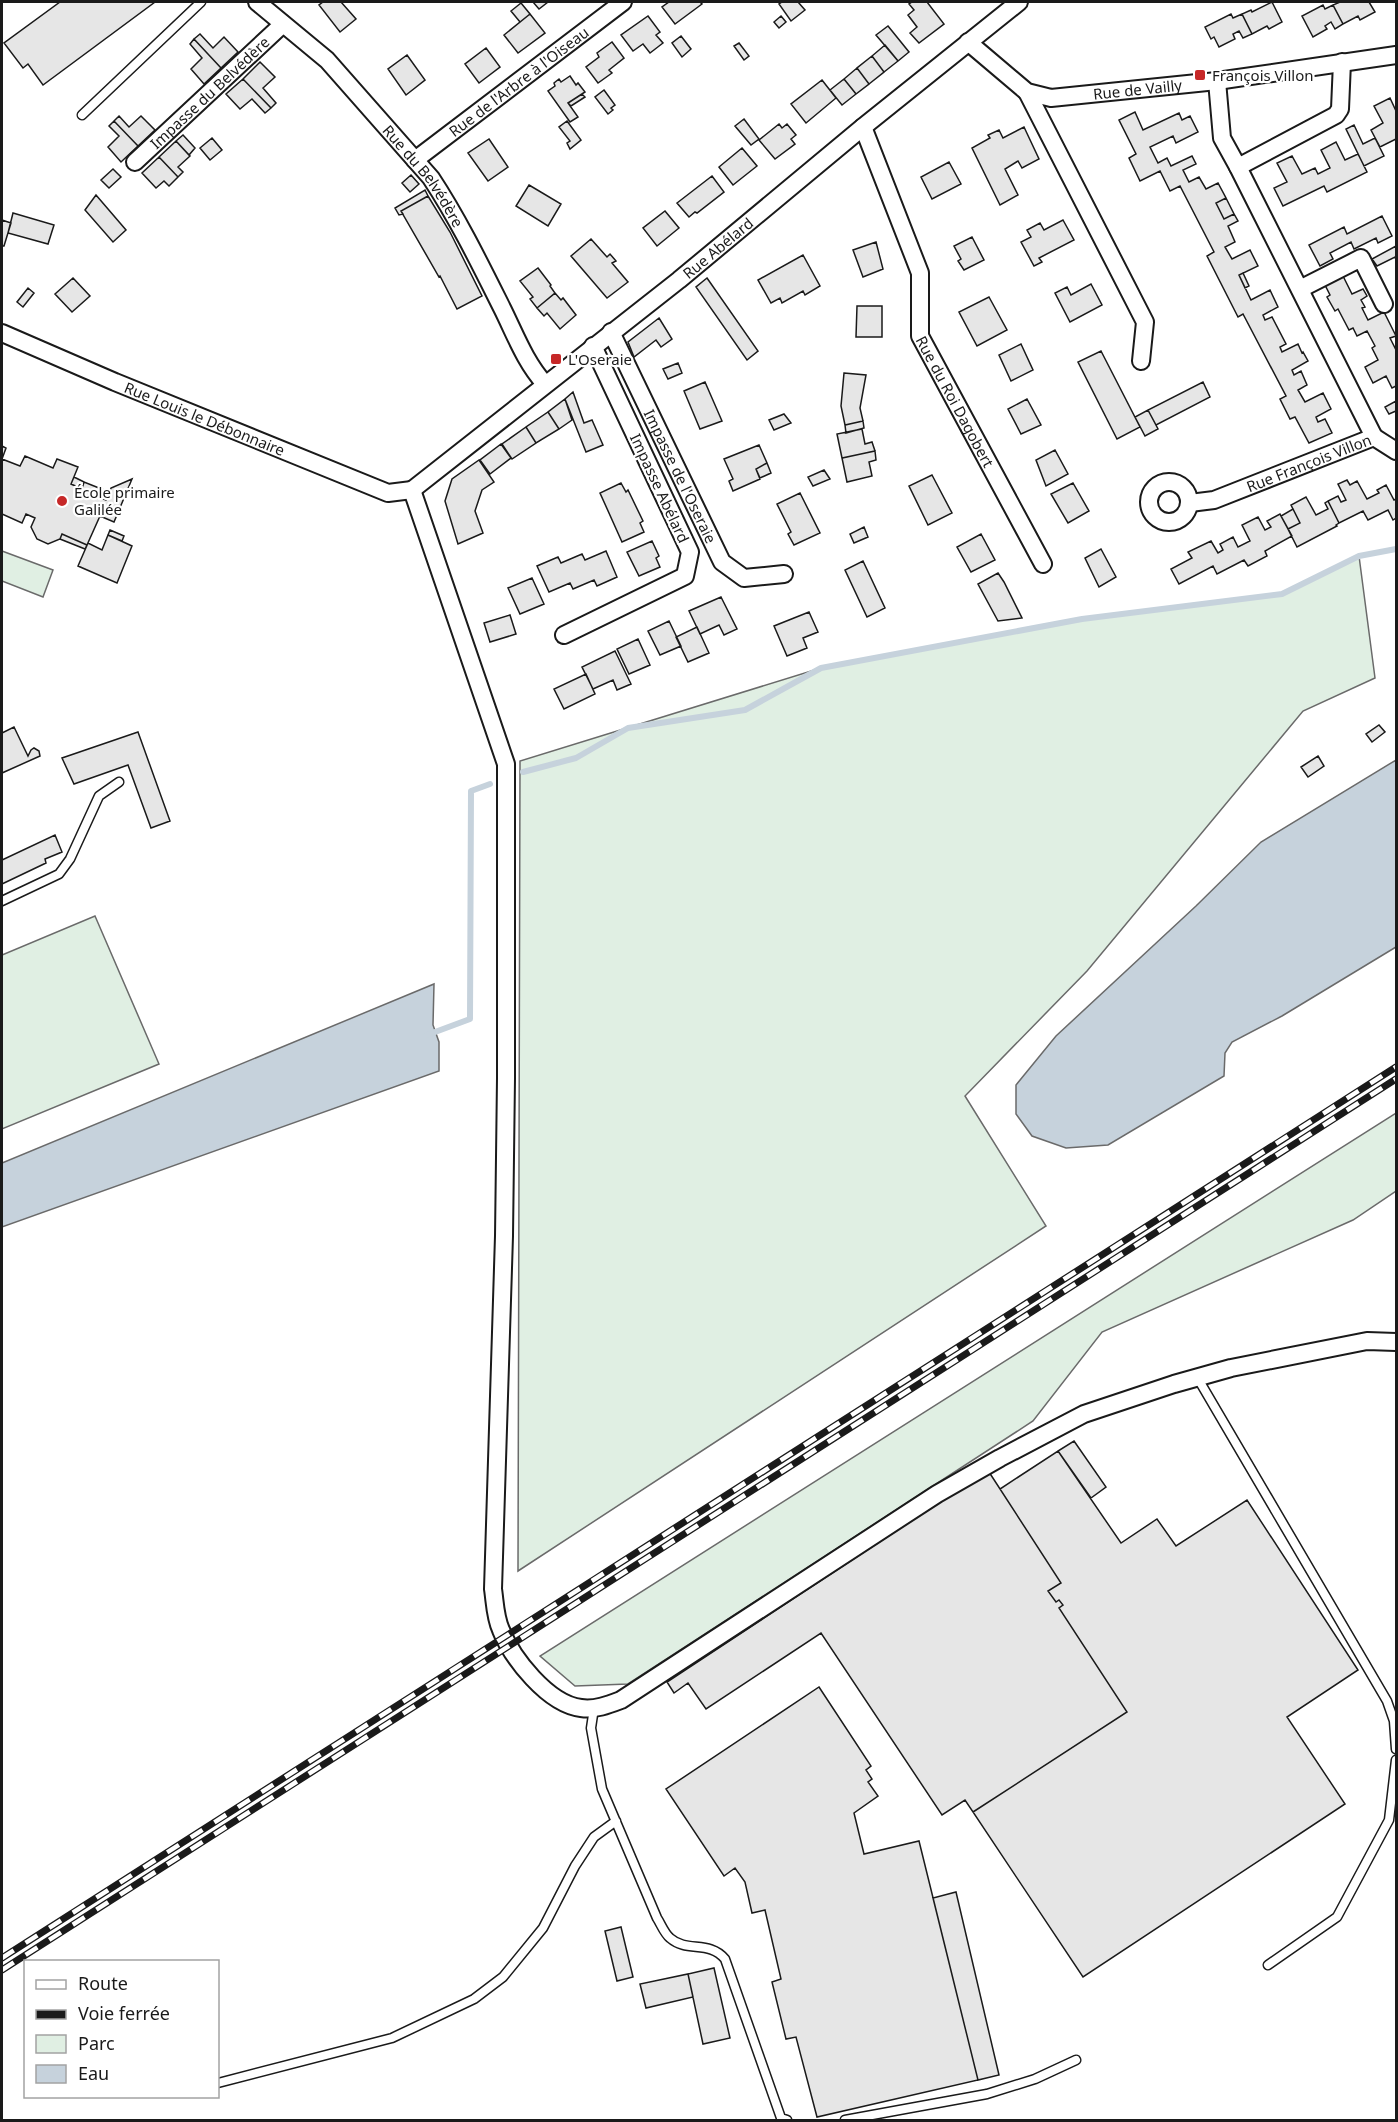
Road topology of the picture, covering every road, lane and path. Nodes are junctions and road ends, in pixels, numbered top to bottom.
1 (201, 2) edge
2 (257, 2) edge
3 (622, 2) edge
4 (1019, 2) edge
5 (283, 24) junction
6 (968, 42) junction
7 (1396, 55) edge
8 (1342, 62) junction
9 (1217, 81) junction
10 (1027, 92) junction
11 (82, 115) dead end
12 (863, 127) junction
13 (415, 160) junction
14 (135, 162) dead end
15 (1238, 166) junction
16 (1300, 289) junction
17 (1384, 304) dead end
18 (611, 332) junction
19 (2, 333) edge
20 (593, 346) junction
21 (1141, 361) dead end
22 (545, 384) junction
23 (1374, 436) junction
24 (1396, 451) edge
25 (412, 490) junction
26 (1190, 503) dead end
27 (1043, 564) dead end
28 (784, 574) dead end
29 (564, 635) dead end
30 (119, 782) dead end
31 (2, 901) edge
32 (1396, 1342) edge
33 (1197, 1377) junction
34 (594, 1708) junction
35 (1396, 1749) edge
36 (1396, 1760) edge
37 (616, 1821) junction
38 (1268, 1965) dead end
39 (1076, 2060) dead end
40 (219, 2083) edge
41 (787, 2121) edge
42 (845, 2121) edge

1 - 11 lane
2 - 5 street, Rue du Belvédère
3 - 13 street, Rue de l'Arbre à l'Oiseau
4 - 6 street, Rue Abélard
5 - 13 street, Rue du Belvédère
5 - 14 street, Impasse du Belvédère
6 - 10 street, Rue de Vailly
6 - 12 street, Rue Abélard
7 - 8 street, Rue de Vailly
8 - 9 street, Rue de Vailly
8 - 15 street
9 - 10 street, Rue de Vailly
9 - 15 street, Rue François Villon
10 - 21 street
12 - 18 street, Rue Abélard
12 - 27 street, Rue du Roi Dagobert
13 - 22 street, Rue du Belvédère
15 - 16 street, Rue François Villon
16 - 17 street
16 - 23 street, Rue François Villon
18 - 20 street, Rue Abélard
18 - 28 street, Impasse de l'Oseraie
19 - 25 street, Rue Louis le Débonnaire
20 - 22 street, Rue Abélard
20 - 29 street, Impasse Abélard
22 - 25 street, Rue Abélard
23 - 24 street
23 - 26 street, Rue François Villon
25 - 34 street
30 - 31 lane
32 - 33 street
33 - 34 street
33 - 35 lane
34 - 37 lane
36 - 38 lane
37 - 40 lane
37 - 41 lane
39 - 42 lane

